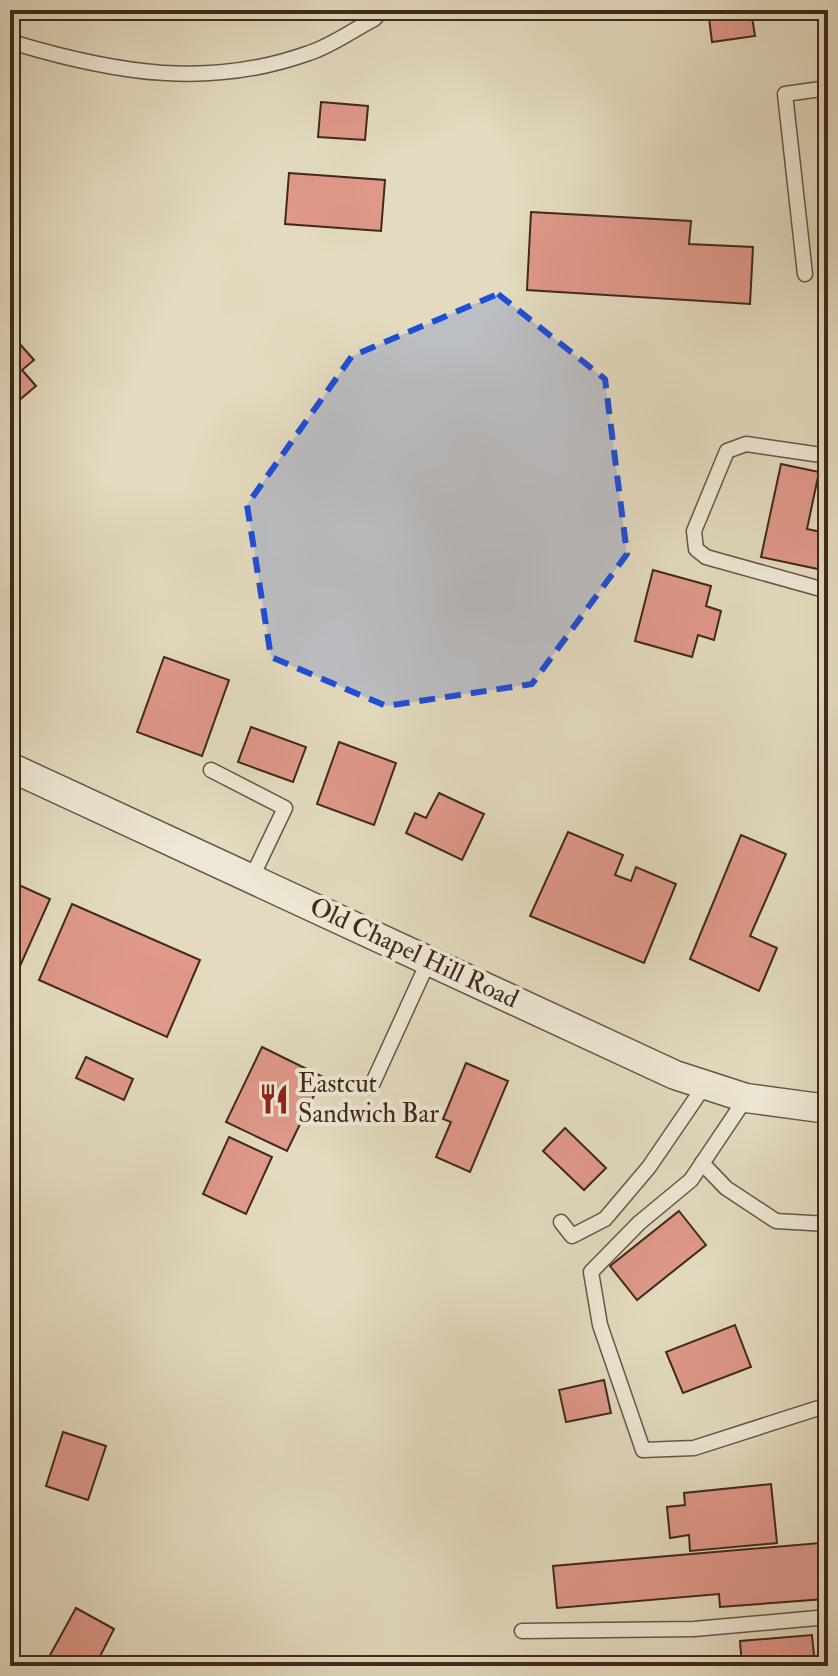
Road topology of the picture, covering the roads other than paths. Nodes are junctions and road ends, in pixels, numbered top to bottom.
1 (382, 10) edge
2 (10, 37) edge
3 (828, 88) edge
4 (805, 274) dead end
5 (828, 456) edge
6 (828, 591) edge
7 (10, 767) edge
8 (211, 770) dead end
9 (252, 877) junction
10 (429, 960) junction
11 (705, 1085) junction
12 (371, 1087) dead end
13 (746, 1098) junction
14 (828, 1109) edge
15 (702, 1163) junction
16 (561, 1222) dead end
17 (828, 1224) edge
18 (828, 1405) edge
19 (828, 1617) edge
20 (522, 1631) dead end

1 - 2 lane
3 - 4 lane
5 - 6 lane
7 - 9 street, Old Chapel Hill Road
8 - 9 lane
9 - 10 street, Old Chapel Hill Road
10 - 11 street, Old Chapel Hill Road
10 - 12 lane
11 - 13 street, Old Chapel Hill Road
11 - 16 lane
13 - 14 street, Old Chapel Hill Road
13 - 15 lane
15 - 17 lane
15 - 18 lane
19 - 20 lane

